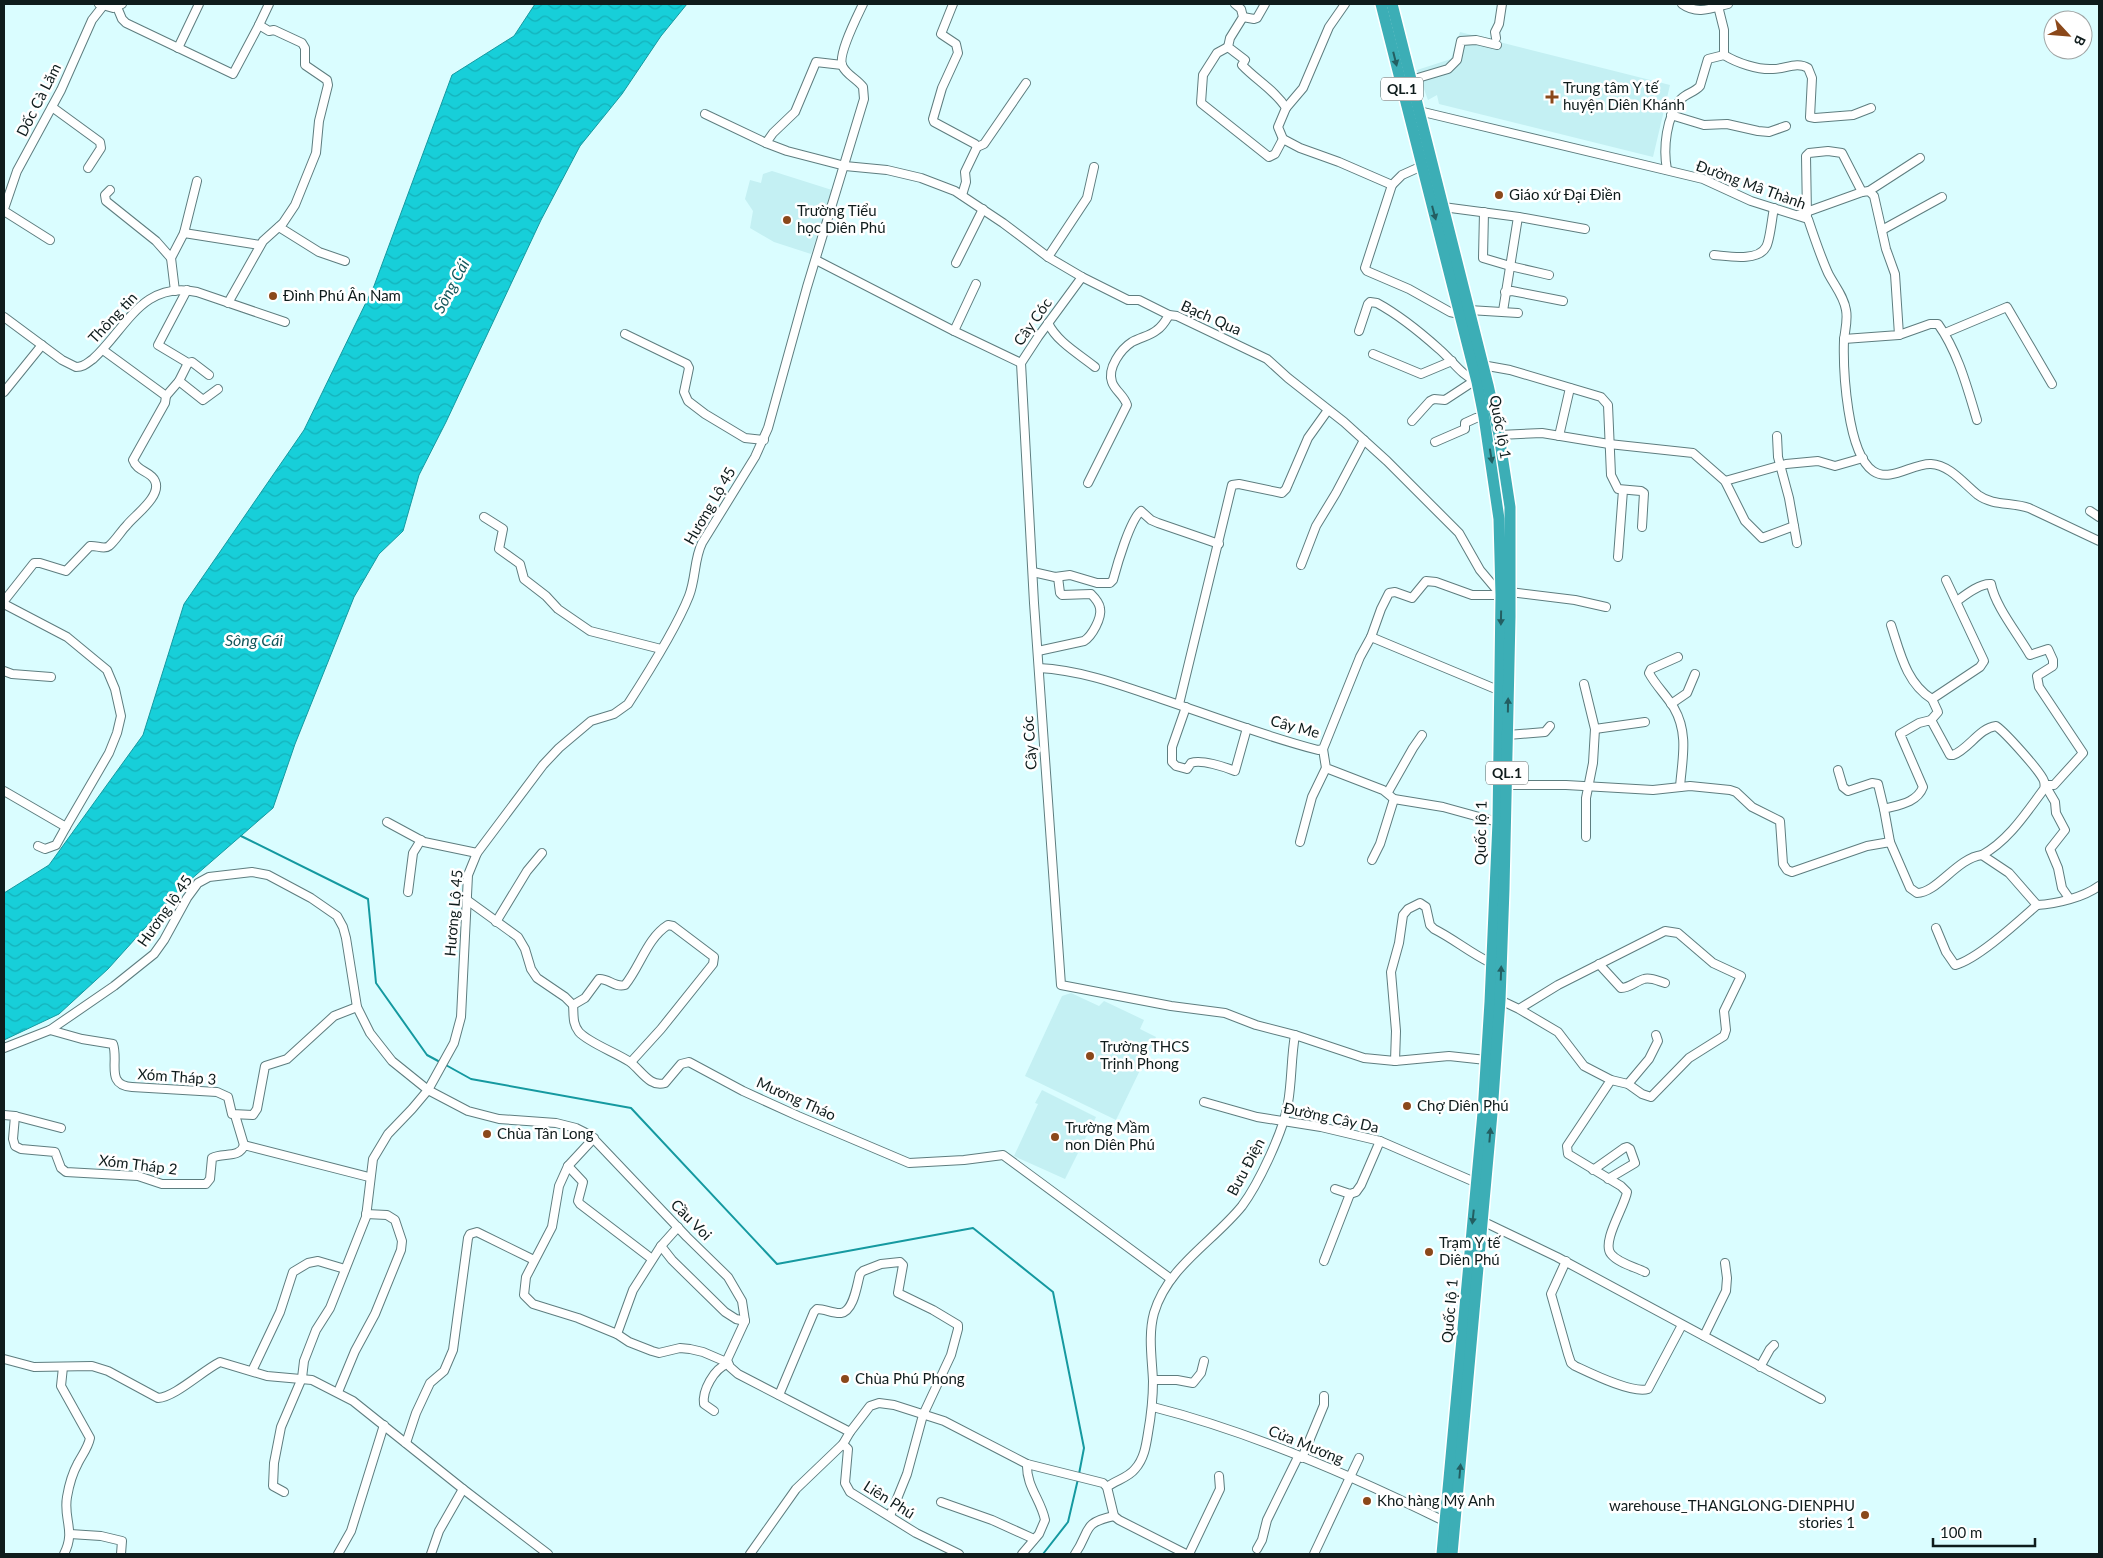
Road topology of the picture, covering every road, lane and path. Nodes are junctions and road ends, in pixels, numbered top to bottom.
1 (198, 4) edge
2 (269, 4) edge
3 (863, 4) edge
4 (953, 4) edge
5 (1235, 4) edge
6 (1265, 4) edge
7 (1345, 4) edge
8 (1381, 4) edge
9 (1392, 4) edge
10 (1502, 4) edge
11 (1682, 4) edge
12 (1728, 4) edge
13 (101, 5) edge
14 (120, 5) edge
15 (1718, 6) junction
16 (1243, 17) junction
17 (259, 25) junction
18 (1228, 47) junction
19 (178, 48) junction
20 (1724, 55) junction
21 (842, 66) junction
22 (1411, 80) junction
23 (1026, 83) dead end
24 (52, 107) junction
25 (1286, 108) junction
26 (1871, 108) dead end
27 (1419, 111) junction
28 (705, 114) dead end
29 (1671, 115) junction
30 (1786, 126) dead end
31 (1283, 139) junction
32 (766, 143) junction
33 (977, 147) junction
34 (1920, 158) dead end
35 (845, 166) junction
36 (1422, 166) junction
37 (1094, 167) dead end
38 (88, 168) dead end
39 (1667, 170) junction
40 (197, 182) dead end
41 (1392, 185) junction
42 (110, 190) dead end
43 (1866, 192) junction
44 (962, 194) junction
45 (1942, 197) dead end
46 (1443, 206) junction
47 (1774, 208) junction
48 (983, 209) junction
49 (4, 210) edge
50 (1484, 212) junction
51 (1807, 216) junction
52 (1518, 217) junction
53 (279, 227) junction
54 (1585, 229) dead end
55 (1882, 230) junction
56 (184, 233) junction
57 (50, 240) dead end
58 (260, 245) junction
59 (1714, 255) dead end
60 (1048, 257) junction
61 (171, 258) junction
62 (816, 260) junction
63 (345, 261) dead end
64 (956, 263) dead end
65 (1510, 266) junction
66 (1549, 275) dead end
67 (1082, 278) junction
68 (976, 284) dead end
69 (187, 290) junction
70 (175, 292) junction
71 (1505, 292) junction
72 (1563, 301) dead end
73 (228, 302) junction
74 (1503, 311) junction
75 (1464, 312) junction
76 (1518, 313) dead end
77 (1169, 314) junction
78 (4, 318) edge
79 (285, 322) dead end
80 (1048, 324) junction
81 (954, 331) junction
82 (1359, 331) dead end
83 (1944, 333) junction
84 (625, 334) dead end
85 (1899, 335) junction
86 (1844, 339) junction
87 (42, 345) junction
88 (103, 350) junction
89 (1373, 354) dead end
90 (1452, 362) junction
91 (188, 363) junction
92 (1021, 363) junction
93 (1482, 365) junction
94 (1095, 367) dead end
95 (209, 375) dead end
96 (179, 381) junction
97 (1475, 381) junction
98 (2052, 384) dead end
99 (1570, 388) junction
100 (218, 389) dead end
101 (4, 392) edge
102 (166, 396) junction
103 (1328, 410) junction
104 (1484, 417) junction
105 (1977, 420) dead end
106 (1412, 421) dead end
107 (1499, 436) junction
108 (1559, 436) junction
109 (1777, 436) dead end
110 (764, 440) junction
111 (1364, 440) junction
112 (1435, 442) dead end
113 (1609, 444) junction
114 (1863, 458) junction
115 (1781, 466) junction
116 (1725, 481) junction
117 (1088, 483) dead end
118 (1622, 490) junction
119 (2090, 511) dead end
120 (484, 516) dead end
121 (2099, 517) edge
122 (1794, 526) junction
123 (1642, 527) dead end
124 (2099, 540) edge
125 (1797, 543) dead end
126 (1219, 544) junction
127 (1618, 557) dead end
128 (1301, 565) dead end
129 (1032, 572) junction
130 (1058, 577) junction
131 (1946, 580) dead end
132 (1506, 594) junction
133 (1957, 601) junction
134 (4, 603) edge
135 (1606, 607) dead end
136 (1891, 624) dead end
137 (1371, 637) junction
138 (661, 648) junction
139 (1038, 651) junction
140 (1678, 657) dead end
141 (1039, 668) junction
142 (4, 671) edge
143 (1695, 674) dead end
144 (51, 677) dead end
145 (1584, 684) dead end
146 (1498, 690) junction
147 (1932, 699) junction
148 (1671, 704) junction
149 (1182, 705) junction
150 (1931, 720) junction
151 (1645, 722) dead end
152 (1550, 726) dead end
153 (1247, 728) junction
154 (1595, 728) junction
155 (1422, 735) dead end
156 (1508, 735) junction
157 (1323, 749) junction
158 (1326, 768) junction
159 (1838, 770) dead end
160 (1506, 785) junction
161 (2045, 785) junction
162 (1588, 786) junction
163 (1680, 787) junction
164 (4, 791) edge
165 (1388, 792) junction
166 (1394, 799) junction
167 (1884, 809) junction
168 (387, 822) dead end
169 (1502, 823) junction
170 (66, 827) junction
171 (1586, 837) dead end
172 (421, 840) junction
173 (1300, 842) dead end
174 (1890, 842) junction
175 (38, 846) dead end
176 (477, 853) junction
177 (542, 853) dead end
178 (1982, 855) junction
179 (1372, 860) dead end
180 (2099, 886) edge
181 (408, 892) dead end
182 (2069, 898) junction
183 (467, 900) junction
184 (2038, 904) junction
185 (496, 922) junction
186 (1936, 928) dead end
187 (1491, 963) junction
188 (1599, 964) junction
189 (1665, 983) dead end
190 (1500, 1000) junction
191 (573, 1005) junction
192 (357, 1007) junction
193 (1518, 1009) junction
194 (50, 1030) junction
195 (1295, 1035) junction
196 (1656, 1035) dead end
197 (4, 1048) edge
198 (1486, 1060) junction
199 (1395, 1061) junction
200 (630, 1062) junction
201 (1611, 1080) junction
202 (1628, 1084) junction
203 (428, 1090) junction
204 (1204, 1102) dead end
205 (4, 1114) edge
206 (235, 1115) junction
207 (15, 1116) junction
208 (1284, 1122) junction
209 (60, 1128) dead end
210 (594, 1138) junction
211 (1380, 1141) junction
212 (244, 1145) junction
213 (568, 1166) junction
214 (1593, 1170) junction
215 (370, 1177) junction
216 (1608, 1179) junction
217 (1477, 1183) junction
218 (1335, 1189) dead end
219 (1350, 1194) junction
220 (366, 1214) junction
221 (1482, 1221) junction
222 (678, 1227) junction
223 (661, 1246) junction
224 (652, 1259) junction
225 (534, 1260) junction
226 (1446, 1260) dead end
227 (1324, 1261) dead end
228 (1469, 1261) junction
229 (1566, 1262) junction
230 (1725, 1263) dead end
231 (345, 1269) junction
232 (1646, 1272) dead end
233 (1172, 1279) junction
234 (745, 1321) junction
235 (1682, 1325) junction
236 (617, 1334) junction
237 (1704, 1336) junction
238 (1774, 1345) dead end
239 (4, 1359) edge
240 (1204, 1361) dead end
241 (728, 1362) junction
242 (63, 1367) junction
243 (1760, 1367) junction
244 (252, 1371) junction
245 (302, 1378) junction
246 (1153, 1380) junction
247 (338, 1392) junction
248 (779, 1395) junction
249 (1324, 1396) dead end
250 (1821, 1399) dead end
251 (1153, 1407) junction
252 (714, 1411) dead end
253 (923, 1415) junction
254 (384, 1425) junction
255 (850, 1432) junction
256 (406, 1443) junction
257 (843, 1444) junction
258 (1300, 1457) junction
259 (1359, 1458) dead end
260 (1027, 1464) junction
261 (1219, 1476) dead end
262 (1350, 1478) junction
263 (1107, 1486) junction
264 (463, 1489) junction
265 (284, 1492) dead end
266 (941, 1502) dead end
267 (890, 1516) junction
268 (1114, 1516) junction
269 (1444, 1521) junction
270 (70, 1534) junction
271 (1034, 1539) junction
272 (1257, 1549) dead end
273 (64, 1554) edge
274 (122, 1554) edge
275 (338, 1554) edge
276 (431, 1554) edge
277 (548, 1554) edge
278 (750, 1554) edge
279 (959, 1554) edge
280 (1022, 1554) edge
281 (1075, 1554) edge
282 (1188, 1554) edge
283 (1314, 1554) edge
284 (1442, 1554) edge
285 (1452, 1554) edge

1 - 19 street
2 - 17 street
3 - 21 street
4 - 33 street
5 - 16 street
6 - 16 street
7 - 25 street
8 -> 36 highway, Quốc lộ 1 / QL.1
9 - 22 highway, Quốc lộ 1 / QL.1
10 - 22 street
11 - 15 street
12 - 15 street
13 - 14 street
13 - 24 street, Dốc Cà Lăm
14 - 19 street
15 - 20 street
16 - 18 street
17 - 19 street
17 - 53 street
18 - 25 street
18 - 31 street
20 - 26 street
20 - 29 street
21 - 32 street
21 - 35 street, Hương Lộ 45
22 - 27 highway, Quốc lộ 1 / QL.1
23 - 33 street
24 - 38 street
24 - 49 street, Dốc Cà Lăm
25 - 31 street
27 - 39 street, Đường Mâ Thành
27 - 46 highway, Quốc lộ 1 / QL.1
28 - 32 street, Bạch Qua
29 - 30 street
29 - 39 street
31 - 41 street
32 - 35 street, Bạch Qua
33 - 44 street
34 - 43 street
35 - 44 street, Bạch Qua
35 - 62 street, Hương Lộ 45
36 - 41 street
36 -> 75 highway, Quốc lộ 1 / QL.1
37 - 60 street
39 - 47 street, Đường Mâ Thành
40 - 56 street
41 - 75 street
42 - 61 street
43 - 51 street
43 - 51 street
43 - 55 street
44 - 48 street, Bạch Qua
45 - 55 street
46 - 50 street
46 - 75 highway, Quốc lộ 1 / QL.1
47 - 51 street, Đường Mâ Thành
47 - 59 street
48 - 60 street, Bạch Qua
48 - 64 street
49 - 57 street
50 - 52 street
50 - 65 street
51 - 86 street, Đường Mâ Thành
52 - 54 street
52 - 65 street
53 - 58 street
53 - 63 street
55 - 85 street
56 - 58 street
56 - 61 street
58 - 73 street
60 - 67 street, Bạch Qua
61 - 70 street
62 - 81 street
62 - 110 street, Hương Lộ 45
65 - 66 street
65 - 71 street
67 - 77 street, Bạch Qua
67 - 80 street, Cây Cóc
68 - 81 street
69 - 70 street, Thông tin
69 - 73 street, Thông tin
69 - 91 street
70 - 88 street, Thông tin
71 - 72 street
71 - 74 street
73 - 79 street, Thông tin
74 - 75 street
74 - 76 street
75 - 93 highway, Quốc lộ 1 / QL.1
75 - 97 highway, Quốc lộ 1 / QL.1
77 - 103 street, Bạch Qua
77 - 117 street
78 - 87 street, Thông tin
80 - 92 street, Cây Cóc
80 - 94 street
81 - 92 street
82 - 90 street
83 - 85 street
83 - 98 street
83 - 105 street
84 - 110 street
85 - 86 street
86 - 114 street, Đường Mâ Thành
87 - 88 street, Thông tin
87 - 101 street
88 - 102 street
89 - 90 street
90 - 97 street
91 - 95 street
91 - 96 street
92 - 129 street, Cây Cóc
93 - 99 street
93 - 107 highway, Quốc lộ 1 / QL.1
96 - 100 street
96 - 102 street
97 - 104 highway, Quốc lộ 1 / QL.1
97 - 106 street
99 - 108 street
99 - 113 street
102 - 134 street
103 - 111 street, Bạch Qua
103 - 126 street
104 - 112 street
104 -> 132 highway, Quốc lộ 1 / QL.1
107 - 108 street
107 - 132 highway, Quốc lộ 1 / QL.1
108 - 113 street
109 - 115 street
110 - 138 street, Hương Lộ 45
111 - 128 street
111 - 132 street, Bạch Qua
113 - 116 street
113 - 118 street
114 - 115 street
114 - 124 street, Đường Mâ Thành
115 - 116 street
115 - 122 street
116 - 122 street
118 - 123 street
118 - 127 street
119 - 121 street
120 - 138 street
122 - 125 street
126 - 130 street
126 - 149 street
129 - 130 street
129 - 139 street, Cây Cóc
130 - 139 street
131 - 133 street
132 - 135 street
132 - 137 street, Cây Me
132 -> 146 highway, Quốc lộ 1 / QL.1
156 -> 132 highway, Quốc lộ 1 / QL.1
133 - 147 street
133 - 161 street
134 - 170 street
136 - 147 street
137 - 146 street
137 - 157 street, Cây Me
138 - 176 street, Hương Lộ 45
139 - 141 street, Cây Cóc
140 - 148 street
141 - 149 street, Cây Me
141 - 195 street, Cây Cóc
142 - 144 street
143 - 148 street
145 - 154 street
146 - 169 highway, Quốc lộ 1 / QL.1
147 - 150 street
148 - 163 street
149 - 153 street, Cây Me
149 - 153 street
150 - 161 street
150 - 167 street
151 - 154 street
152 - 156 street
153 - 157 street, Cây Me
154 - 162 street
155 - 165 street
156 - 160 highway, Quốc lộ 1 / QL.1
157 - 158 street
158 - 165 street
158 - 173 street
159 - 167 street
160 - 162 street
160 - 169 highway, Quốc lộ 1 / QL.1
161 - 178 street
161 - 182 street
162 - 163 street
162 - 171 street
163 - 174 street
164 - 170 street
165 - 166 street
166 - 169 street
166 - 179 street
167 - 174 street
168 - 172 street
169 - 187 highway, Quốc lộ 1 / QL.1
190 -> 169 highway, Quốc lộ 1 / QL.1
170 - 175 street
172 - 176 street
172 - 181 street
174 - 178 street
176 - 183 street, Hương Lộ 45
177 - 185 street
178 - 184 street
180 - 182 street
182 - 184 street
183 - 185 street
183 - 203 street, Hương Lộ 45
184 - 186 street
185 - 191 street
187 - 198 highway, Quốc lộ 1 / QL.1
187 - 199 street
188 - 189 street
188 - 193 street
188 - 202 street
190 - 193 street
221 -> 190 highway, Quốc lộ 1 / QL.1
191 - 200 street, Mương Tháo
191 - 200 street
192 - 194 street, Hương lộ 45
192 - 203 street, Hương lộ 45
192 - 206 street
193 - 201 street
194 - 197 street, Hương lộ 45
194 - 206 street, Xóm Tháp 3
195 - 199 street
195 - 208 street, Bưu Điện
196 - 202 street
198 - 199 street
198 - 217 highway, Quốc lộ 1 / QL.1
200 - 233 street, Mương Tháo
201 - 202 street
201 - 214 street
203 - 210 street, Cầu Voi
203 - 215 street, Hương Lộ 45
204 - 208 street, Đường Cây Da
205 - 207 street
206 - 212 street, Xóm Tháp 3
207 - 209 street
207 - 212 street, Xóm Tháp 2
208 - 211 street, Đường Cây Da
208 - 233 street, Bưu Điện
210 - 213 street
210 - 222 street, Cầu Voi
211 - 217 street, Đường Cây Da
211 - 219 street
212 - 215 street
213 - 224 street
213 - 225 street
214 - 216 street
214 - 216 street
215 - 220 street, Hương Lộ 45
216 - 232 street
217 -> 228 highway, Quốc lộ 1 / QL.1
218 - 219 street
219 - 227 street
220 - 231 street, Hương Lộ 45
220 - 247 street
221 - 229 street
285 -> 221 highway, Quốc lộ 1 / QL.1
222 - 223 street
222 - 234 street, Cầu Voi
223 - 224 street
223 - 234 street
224 - 236 street
225 - 236 street
225 - 256 street
226 - 228 street
228 - 269 highway, Quốc lộ 1 / QL.1
229 - 235 street
229 - 235 street
230 - 237 street
231 - 244 street
231 - 245 street, Hương Lộ 45
233 - 246 street, Bưu Điện
234 - 241 street
235 - 237 street
236 - 241 street
237 - 243 street
238 - 243 street
239 - 242 street
240 - 246 street
241 - 248 street
241 - 252 street
242 - 244 street
242 - 270 street
243 - 250 street
244 - 245 street
245 - 247 street
245 - 265 street, Hương Lộ 45
246 - 251 street, Bưu Điện
247 - 254 street
248 - 253 street
248 - 255 street
249 - 258 street
251 - 258 street, Cửa Mương
251 - 263 street, Bưu Điện
253 - 255 street
253 - 260 street
253 - 267 street
254 - 256 street
254 - 275 street
255 - 257 street
256 - 264 street
257 - 267 street, Liên Phú
257 - 278 street
258 - 262 street, Cửa Mương
258 - 272 street
259 - 262 street
260 - 263 street
260 - 271 street
261 - 282 street
262 - 269 street, Cửa Mương
262 - 283 street
263 - 268 street
264 - 276 street
264 - 277 street
266 - 271 street
267 - 279 street, Liên Phú
268 - 281 street
268 - 282 street
269 - 284 highway, Quốc lộ 1 / QL.1
270 - 273 street
270 - 274 street
271 - 280 street

